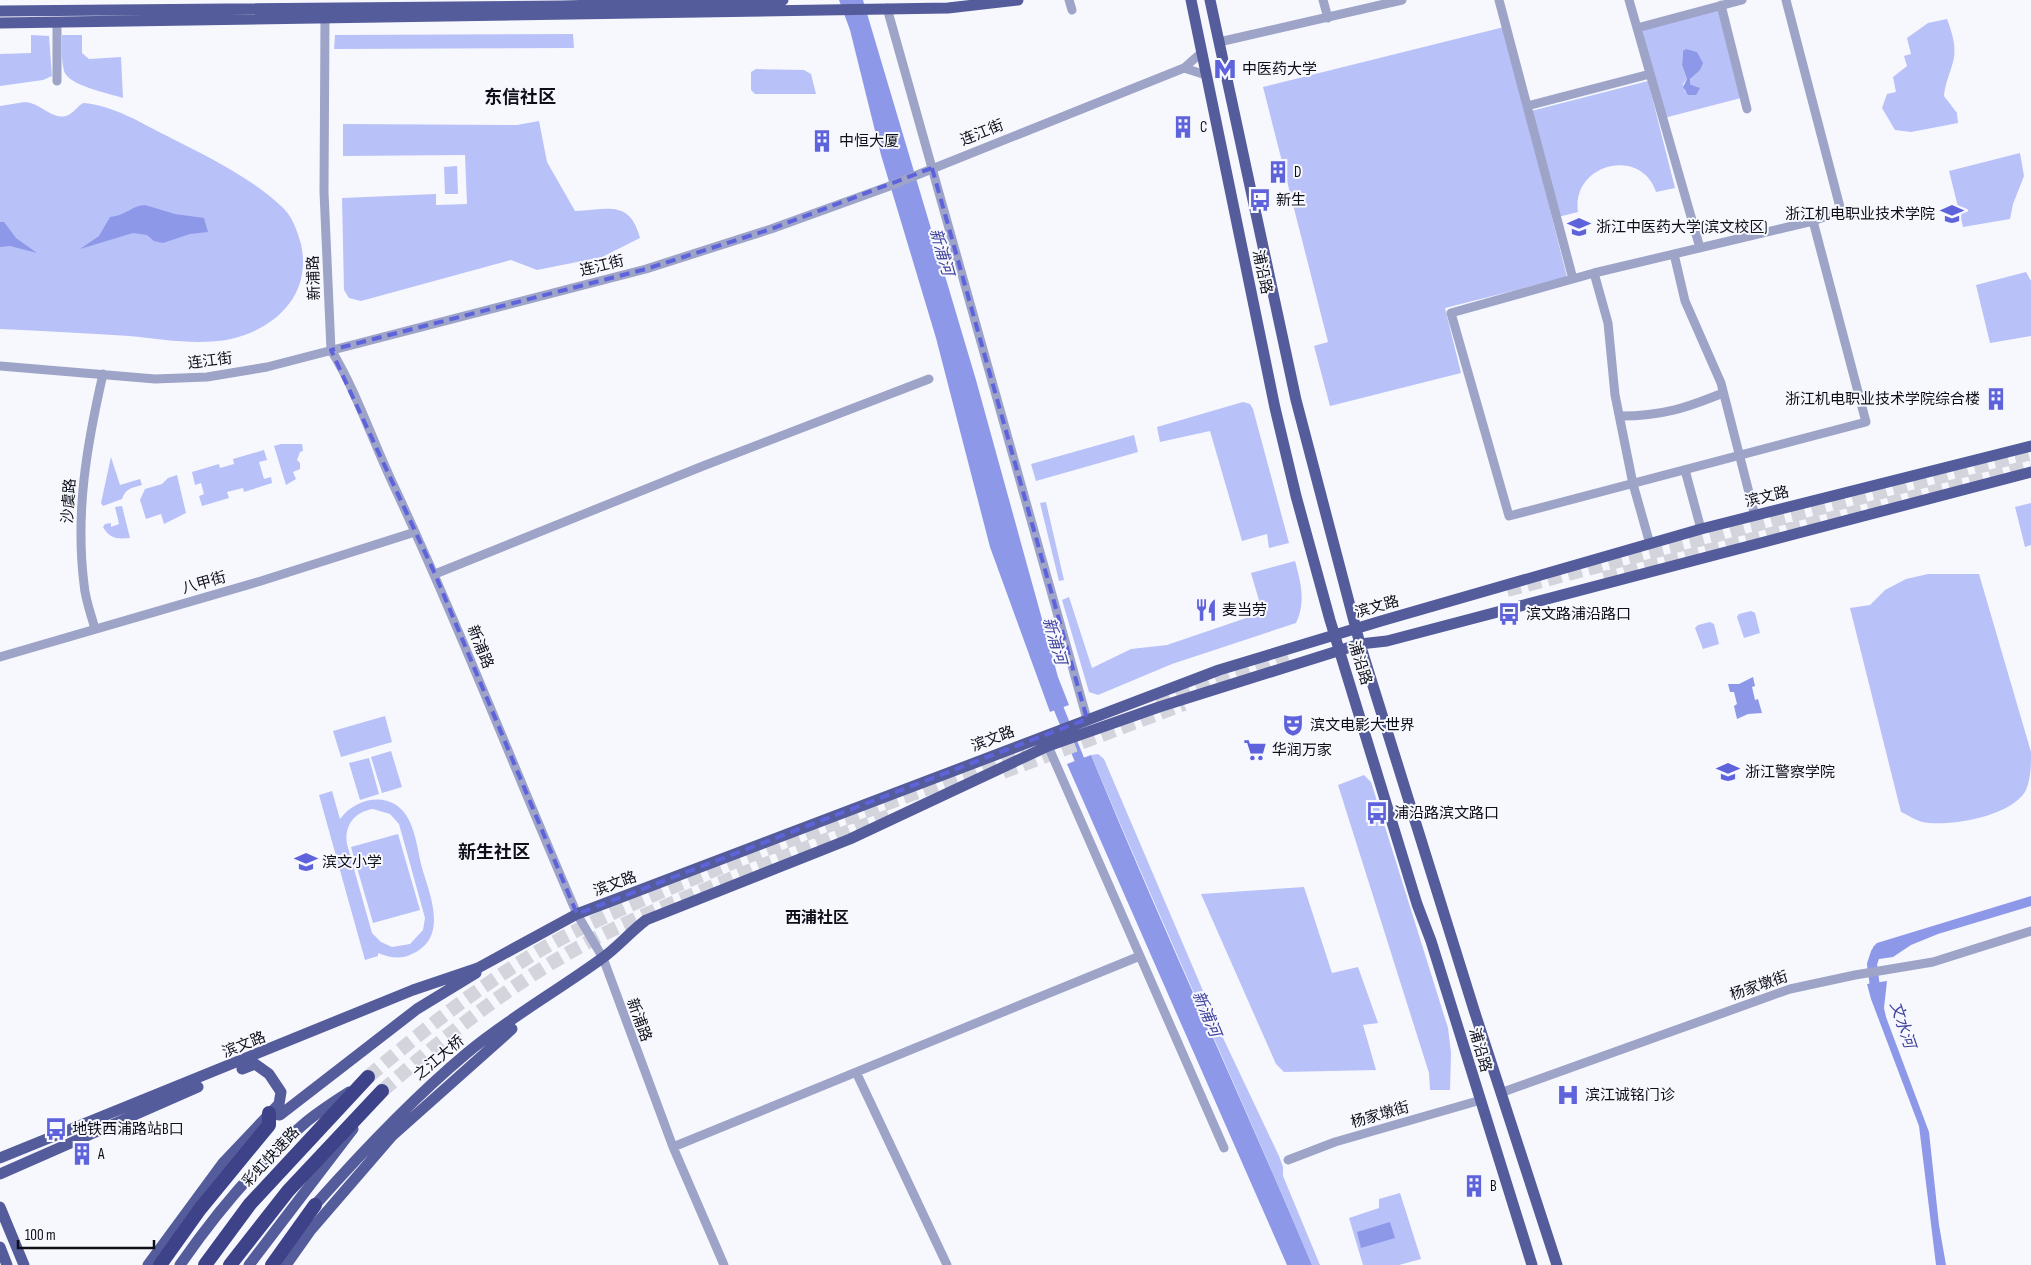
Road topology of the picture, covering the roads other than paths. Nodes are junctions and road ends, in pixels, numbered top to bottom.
1 (783, 0) edge
2 (1018, 0) edge
3 (1069, 0) edge
4 (1191, 0) edge
5 (1210, 0) edge
6 (1323, 0) edge
7 (1402, 0) edge
8 (1499, 0) edge
9 (1629, 0) edge
10 (1742, 0) edge
11 (1786, 0) edge
12 (1721, 5) junction
13 (596, 6) edge
14 (563, 7) edge
15 (887, 8) junction
16 (1072, 10) dead end
17 (0, 11) edge
18 (324, 17) junction
19 (1328, 18) junction
20 (57, 22) junction
21 (0, 23) edge
22 (1637, 28) junction
23 (1219, 42) junction
24 (1201, 53) junction
25 (1184, 68) junction
26 (1650, 74) junction
27 (1206, 75) junction
28 (57, 82) dead end
29 (1527, 106) junction
30 (1747, 109) dead end
31 (928, 169) junction
32 (1813, 221) junction
33 (1700, 248) junction
34 (1674, 254) junction
35 (1594, 273) junction
36 (1573, 279) junction
37 (330, 350) junction
38 (0, 366) edge
39 (103, 374) junction
40 (930, 379) dead end
41 (1723, 393) junction
42 (1621, 416) junction
43 (2031, 446) edge
44 (1739, 456) junction
45 (1684, 470) junction
46 (2031, 472) edge
47 (1633, 484) junction
48 (1755, 516) junction
49 (1701, 529) junction
50 (415, 532) junction
51 (1650, 544) junction
52 (435, 574) junction
53 (1357, 628) junction
54 (95, 629) junction
55 (1335, 635) junction
56 (1360, 644) junction
57 (1340, 650) junction
58 (0, 657) edge
59 (1087, 719) junction
60 (1046, 741) junction
61 (577, 914) junction
62 (2031, 932) edge
63 (525, 944) junction
64 (1140, 956) junction
65 (603, 958) junction
66 (552, 993) junction
67 (856, 1072) junction
68 (363, 1081) joint
69 (382, 1091) joint
70 (1503, 1092) junction
71 (1481, 1100) junction
72 (269, 1113) junction
73 (672, 1147) junction
74 (1224, 1148) dead end
75 (0, 1158) edge
76 (1288, 1160) dead end
77 (0, 1174) edge
78 (315, 1205) joint
79 (0, 1207) edge
80 (0, 1247) edge
81 (1555, 1264) edge
82 (7, 1265) edge
83 (24, 1265) edge
84 (148, 1265) edge
85 (160, 1265) edge
86 (180, 1265) edge
87 (205, 1265) edge
88 (230, 1265) edge
89 (249, 1265) edge
90 (272, 1265) edge
91 (286, 1265) edge
92 (724, 1265) edge
93 (947, 1265) edge
94 (1532, 1265) edge

1 - 13 main road
2 - 15 main road
3 - 16 street
4 - 24 main road, 浦沿路
5 - 23 main road, 浦沿路
6 - 19 street
7 - 19 street
8 - 29 street
9 - 22 street
10 - 12 street
11 - 32 street
12 - 22 street
12 - 30 street
13 - 14 main road
13 - 15 main road
14 - 17 main road
14 - 18 main road
15 - 31 street
18 - 20 main road
18 - 37 street, 新浦路
19 - 23 street
20 - 21 main road
20 - 28 street
22 - 26 street
23 - 53 main road, 浦沿路
24 - 25 street, 连江街
24 - 27 main road, 浦沿路
25 - 27 street
25 - 31 street, 连江街
26 - 29 street
26 - 33 street
27 - 55 main road, 浦沿路
29 - 36 street
31 - 37 street, 连江街
31 - 59 street
32 - 33 street
32 - 44 street
33 - 34 street
34 - 35 street
34 - 41 street
35 - 36 street
35 - 42 street
36 - 47 street
37 - 39 street, 连江街
37 - 50 street, 新浦路
38 - 39 street, 连江街
39 - 54 street, 沙虞路
40 - 52 street
41 - 42 street
41 - 44 street
42 - 47 street
43 - 48 main road, 滨文路
44 - 45 street
44 - 48 street
45 - 47 street
45 - 49 street
46 - 56 main road, 滨文路
47 - 51 street
48 - 49 main road, 滨文路
49 - 51 main road, 滨文路
50 - 52 street, 新浦路
50 - 54 street, 八甲街
51 - 53 main road, 滨文路
52 - 61 street, 新浦路
53 - 55 main road, 滨文路
53 - 56 main road, 浦沿路
54 - 58 street, 八甲街
55 - 57 main road, 浦沿路
55 - 59 main road, 滨文路
56 - 57 main road, 滨文路
56 - 70 main road, 浦沿路
57 - 60 main road, 滨文路
57 - 71 main road, 浦沿路
59 - 60 main road, 滨文路
60 - 61 main road, 滨文路
60 - 64 street
60 - 65 main road, 滨文路
61 - 63 main road, 滨文路
61 - 65 street, 新浦路
62 - 70 street, 杨家墩街
63 - 72 main road
63 - 75 main road, 滨文路
64 - 67 street
64 - 74 street
65 - 66 main road, 之江大桥
65 - 73 street, 新浦路
66 - 78 main road, 之江大桥
66 - 91 main road
67 - 73 street
67 - 93 street
68 - 86 main road
68 - 87 highway, 彩虹快速路
69 - 88 highway
69 - 89 main road
70 - 81 main road, 浦沿路
71 - 76 street, 杨家墩街
71 - 94 main road, 浦沿路
72 - 77 main road
72 - 84 main road
72 - 85 highway
73 - 92 street, 新浦路
78 - 90 highway
79 - 83 main road
80 - 82 main road

